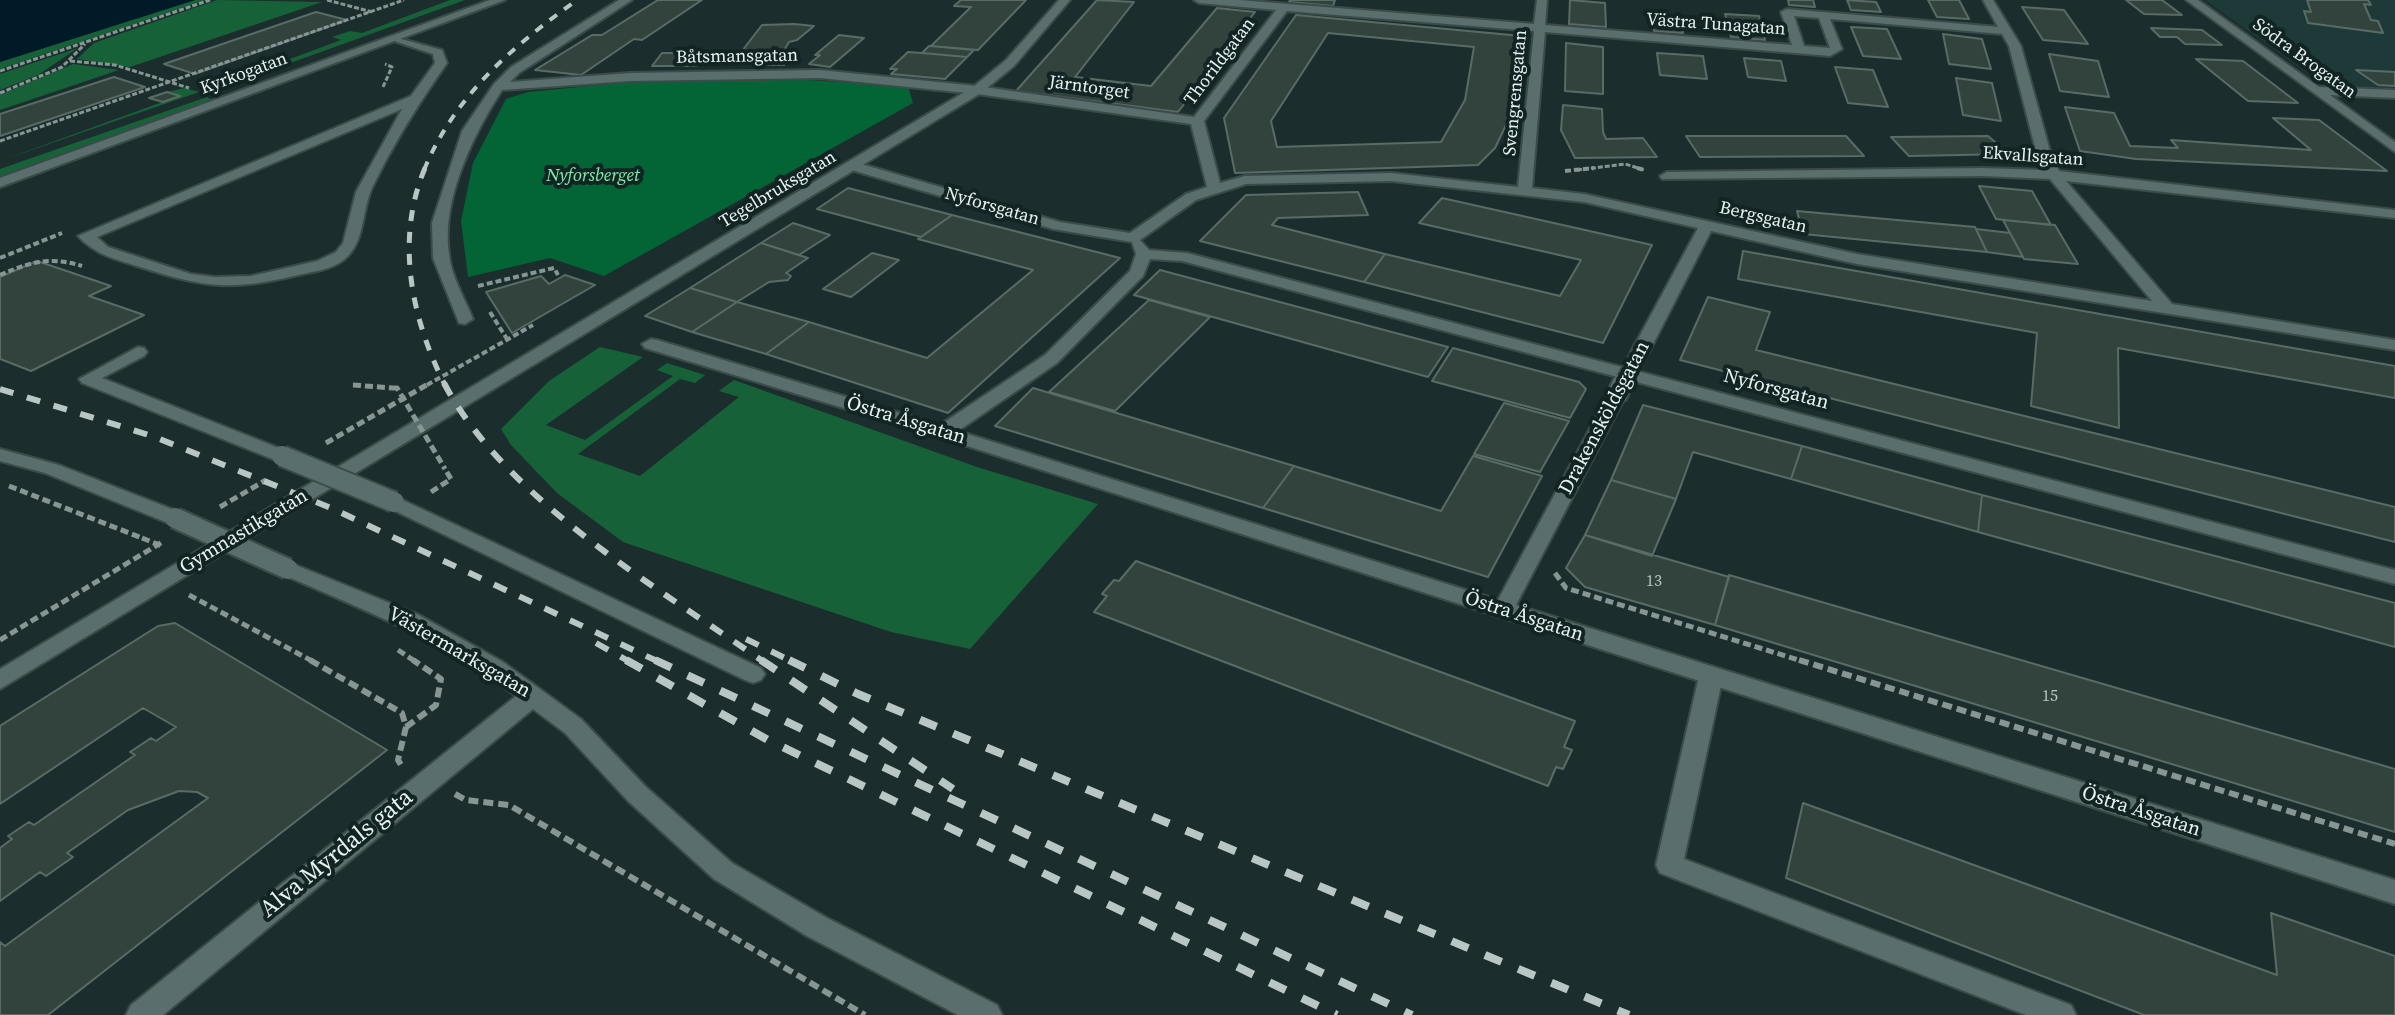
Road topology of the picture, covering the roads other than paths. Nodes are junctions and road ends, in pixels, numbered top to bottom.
1 (500, 0) edge
2 (627, 0) edge
3 (1065, 0) edge
4 (1199, 0) edge
5 (1542, 0) edge
6 (1988, 0) edge
7 (2191, 0) edge
8 (1284, 7) junction
9 (1823, 15) junction
10 (1539, 29) junction
11 (2008, 31) junction
12 (398, 39) junction
13 (1799, 49) junction
14 (498, 87) junction
15 (977, 90) junction
16 (2317, 91) junction
17 (2395, 94) edge
18 (415, 99) junction
19 (1197, 121) junction
20 (2395, 148) edge
21 (853, 166) junction
22 (2054, 175) junction
23 (1667, 176) dead end
24 (0, 183) edge
25 (1214, 189) junction
26 (1525, 189) junction
27 (2395, 214) edge
28 (1707, 225) junction
29 (1133, 238) junction
30 (1144, 254) junction
31 (2169, 311) junction
32 (465, 319) dead end
33 (651, 344) dead end
34 (2395, 345) edge
35 (138, 352) dead end
36 (487, 383) joint
37 (943, 432) junction
38 (0, 455) edge
39 (2395, 577) edge
40 (1503, 610) junction
41 (753, 674) dead end
42 (1711, 676) junction
43 (0, 680) edge
44 (534, 695) junction
45 (2395, 892) edge
46 (141, 1015) edge
47 (987, 1015) edge
48 (2061, 1015) edge

1 - 12 street, Kyrkogatan
2 - 14 street
3 - 15 street, Tegelbruksgatan
4 - 8 street, Västra Tunagatan
5 - 10 street, Svengrensgatan
6 - 11 street
7 - 16 street, Södra Brogatan
8 - 10 street, Västra Tunagatan
8 - 19 street, Thorildgatan
9 - 11 street, Västra Tunagatan
9 - 13 street, Västra Tunagatan
9 - 13 street, Västra Tunagatan
10 - 13 street, Västra Tunagatan
10 - 26 street, Svengrensgatan
11 - 22 street
12 - 18 street
12 - 24 street, Kyrkogatan
14 - 15 street, Båtsmansgatan
14 - 32 street
15 - 19 street, Järntorget
15 - 21 street, Tegelbruksgatan
16 - 17 street
16 - 20 street, Södra Brogatan
18 - 18 street
19 - 25 street, Thorildgatan
21 - 29 street, Nyforsgatan
21 - 36 street, Tegelbruksgatan
22 - 23 street, Ekvallsgatan
22 - 27 street, Ekvallsgatan
22 - 31 street
25 - 26 street, Bergsgatan
25 - 29 street, Bergsgatan
26 - 28 street, Bergsgatan
28 - 31 street, Bergsgatan
28 - 40 street, Drakensköldsgatan, bridge
29 - 30 street
30 - 37 street
30 - 39 street, Nyforsgatan
31 - 34 street, Bergsgatan
33 - 37 street, Östra Åsgatan
35 - 41 street, bridge
36 - 43 street, Gymnastikgatan
37 - 40 street, Östra Åsgatan
38 - 44 street, Västermarksgatan, bridge
40 - 42 street, Östra Åsgatan
42 - 45 street, Östra Åsgatan
42 - 48 street
44 - 46 street, Alva Myrdals gata
44 - 47 street, Västermarksgatan

